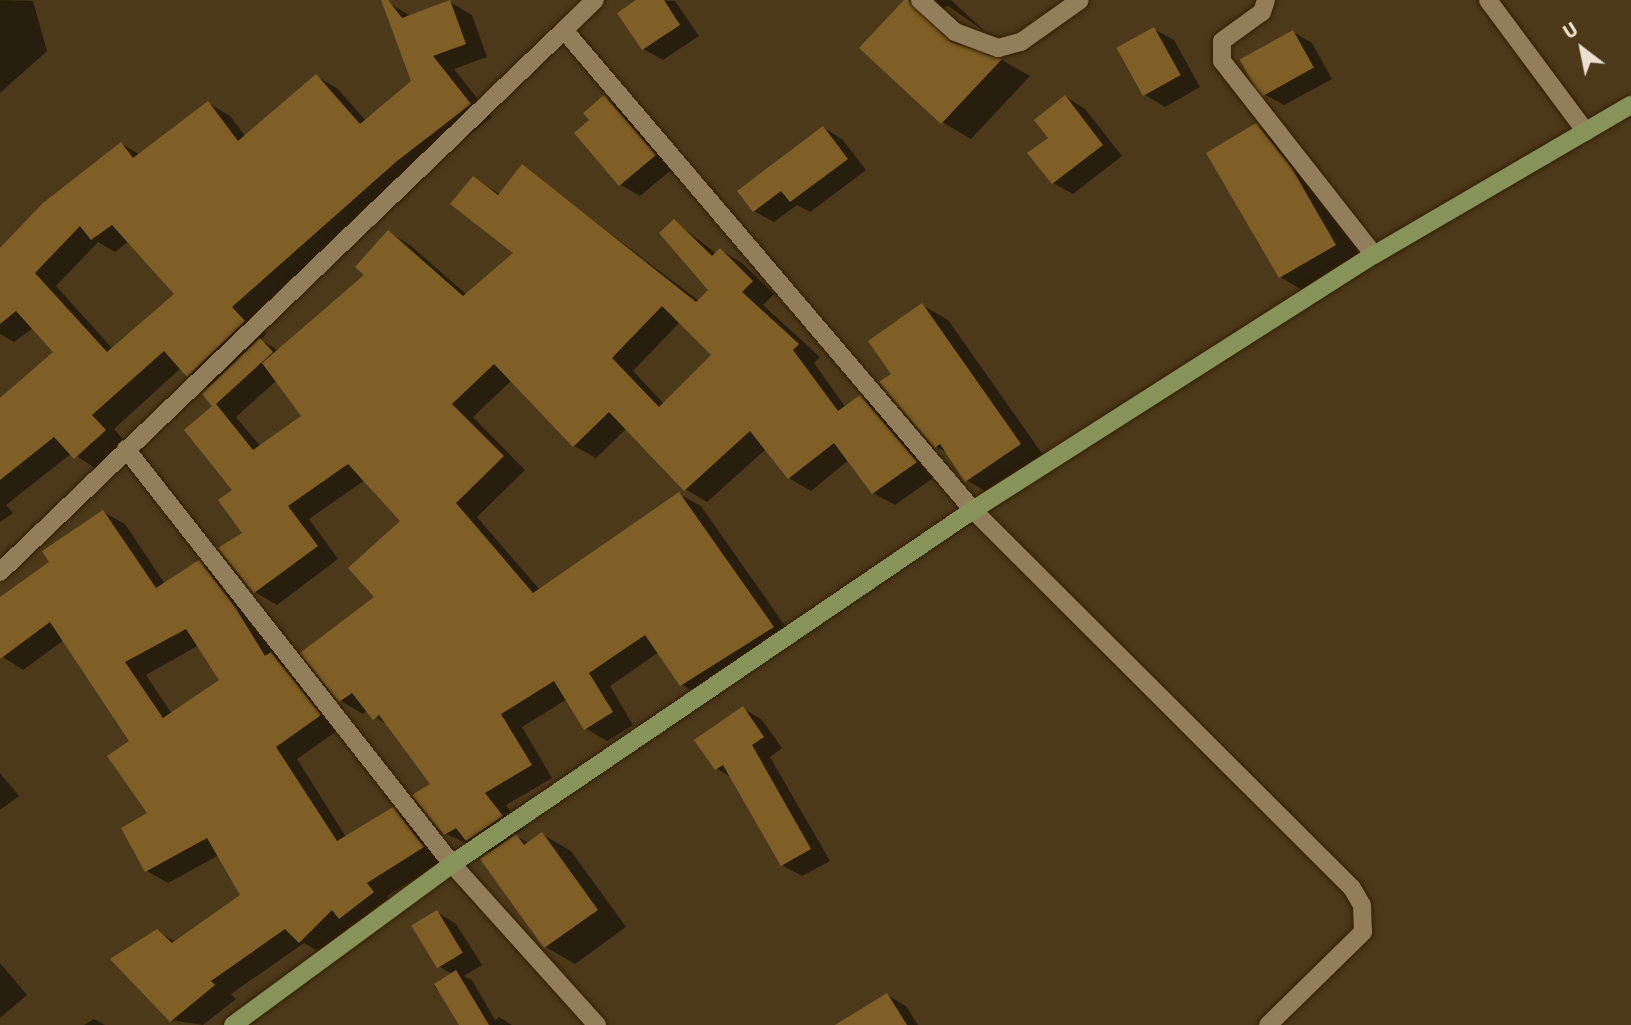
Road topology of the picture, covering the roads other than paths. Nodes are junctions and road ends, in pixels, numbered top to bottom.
1 (595, 0) edge
2 (920, 0) edge
3 (1080, 0) edge
4 (1266, 0) edge
5 (1488, 0) edge
6 (564, 30) junction
7 (1631, 104) edge
8 (1586, 132) junction
9 (1374, 255) junction
10 (127, 449) junction
11 (973, 510) junction
12 (0, 572) edge
13 (452, 864) junction
14 (233, 1025) edge
15 (597, 1025) edge
16 (1268, 1025) edge

1 - 6 street
2 - 3 street
4 - 9 street
5 - 8 street
6 - 10 street
6 - 11 street
7 - 8 street
8 - 9 street
9 - 11 street
10 - 12 street
10 - 13 street
11 - 13 street
11 - 16 street
13 - 14 street
13 - 15 street

